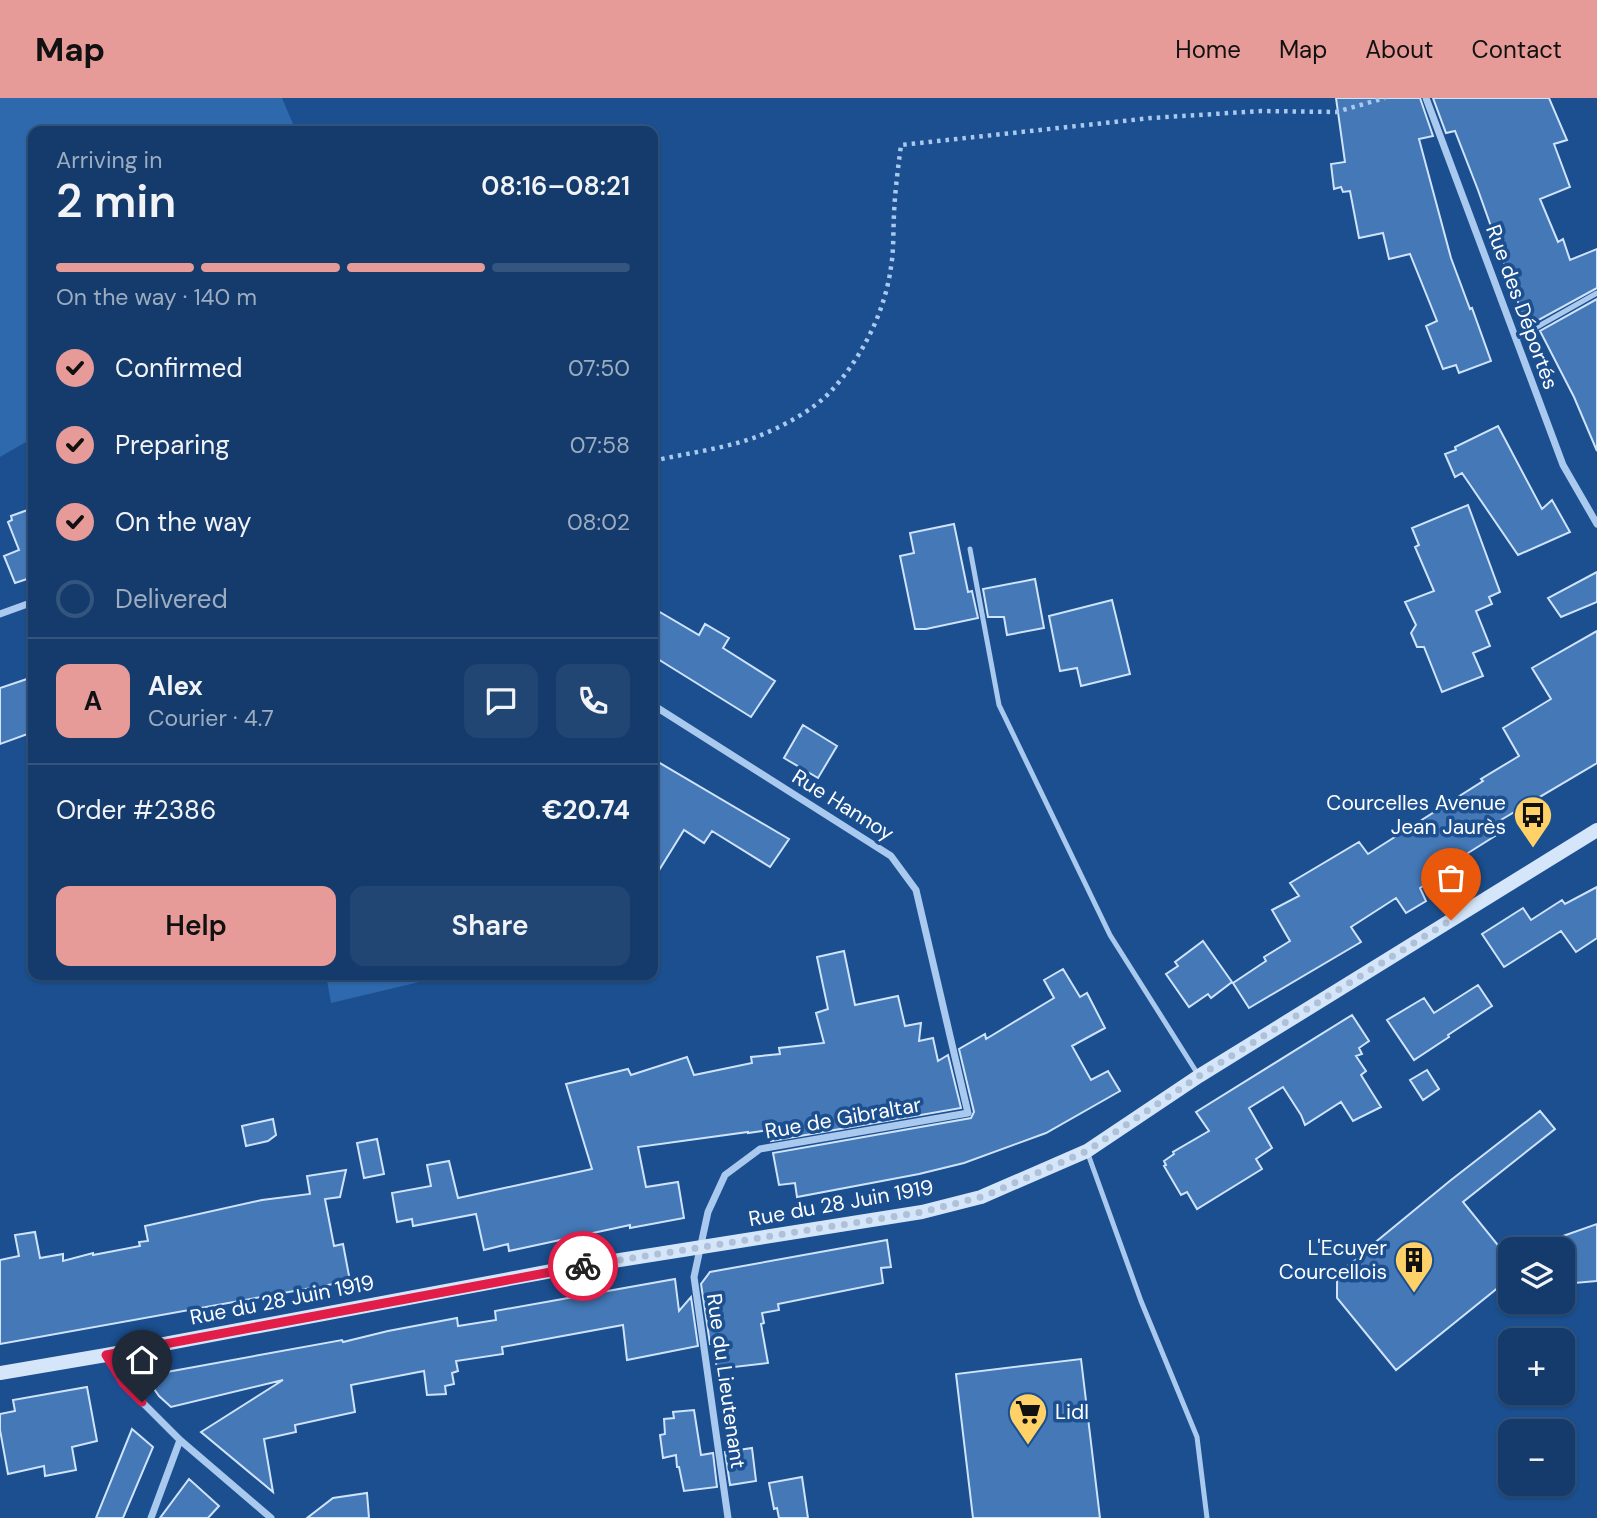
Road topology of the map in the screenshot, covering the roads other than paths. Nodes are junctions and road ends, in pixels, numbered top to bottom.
1 (1426, 98) edge
2 (1597, 293) edge
3 (1516, 340) junction
4 (1597, 524) edge
5 (970, 549) dead end
6 (28, 604) edge
7 (0, 614) edge
8 (658, 708) edge
9 (1597, 830) edge
10 (1199, 1076) junction
11 (968, 1113) joint
12 (1087, 1151) junction
13 (699, 1248) junction
14 (106, 1355) junction
15 (0, 1373) edge
16 (180, 1440) junction
17 (151, 1518) edge
18 (271, 1518) edge
19 (728, 1518) edge
20 (1207, 1518) edge

1 - 3 street, Rue des Déportés
2 - 3 lane
3 - 4 street, Rue des Déportés
5 - 10 lane
6 - 7 street
8 - 11 street, Rue Hannoy
9 - 10 main road, Rue du 28 Juin 1919
10 - 12 main road, Rue du 28 Juin 1919
11 - 13 street, Rue de Gibraltar
12 - 13 main road, Rue du 28 Juin 1919
12 - 20 lane
13 - 14 main road, Rue du 28 Juin 1919
13 - 19 street, Rue du Lieutenant
14 - 15 main road, Rue du 28 Juin 1919
14 - 16 street
16 - 17 street
16 - 18 street

